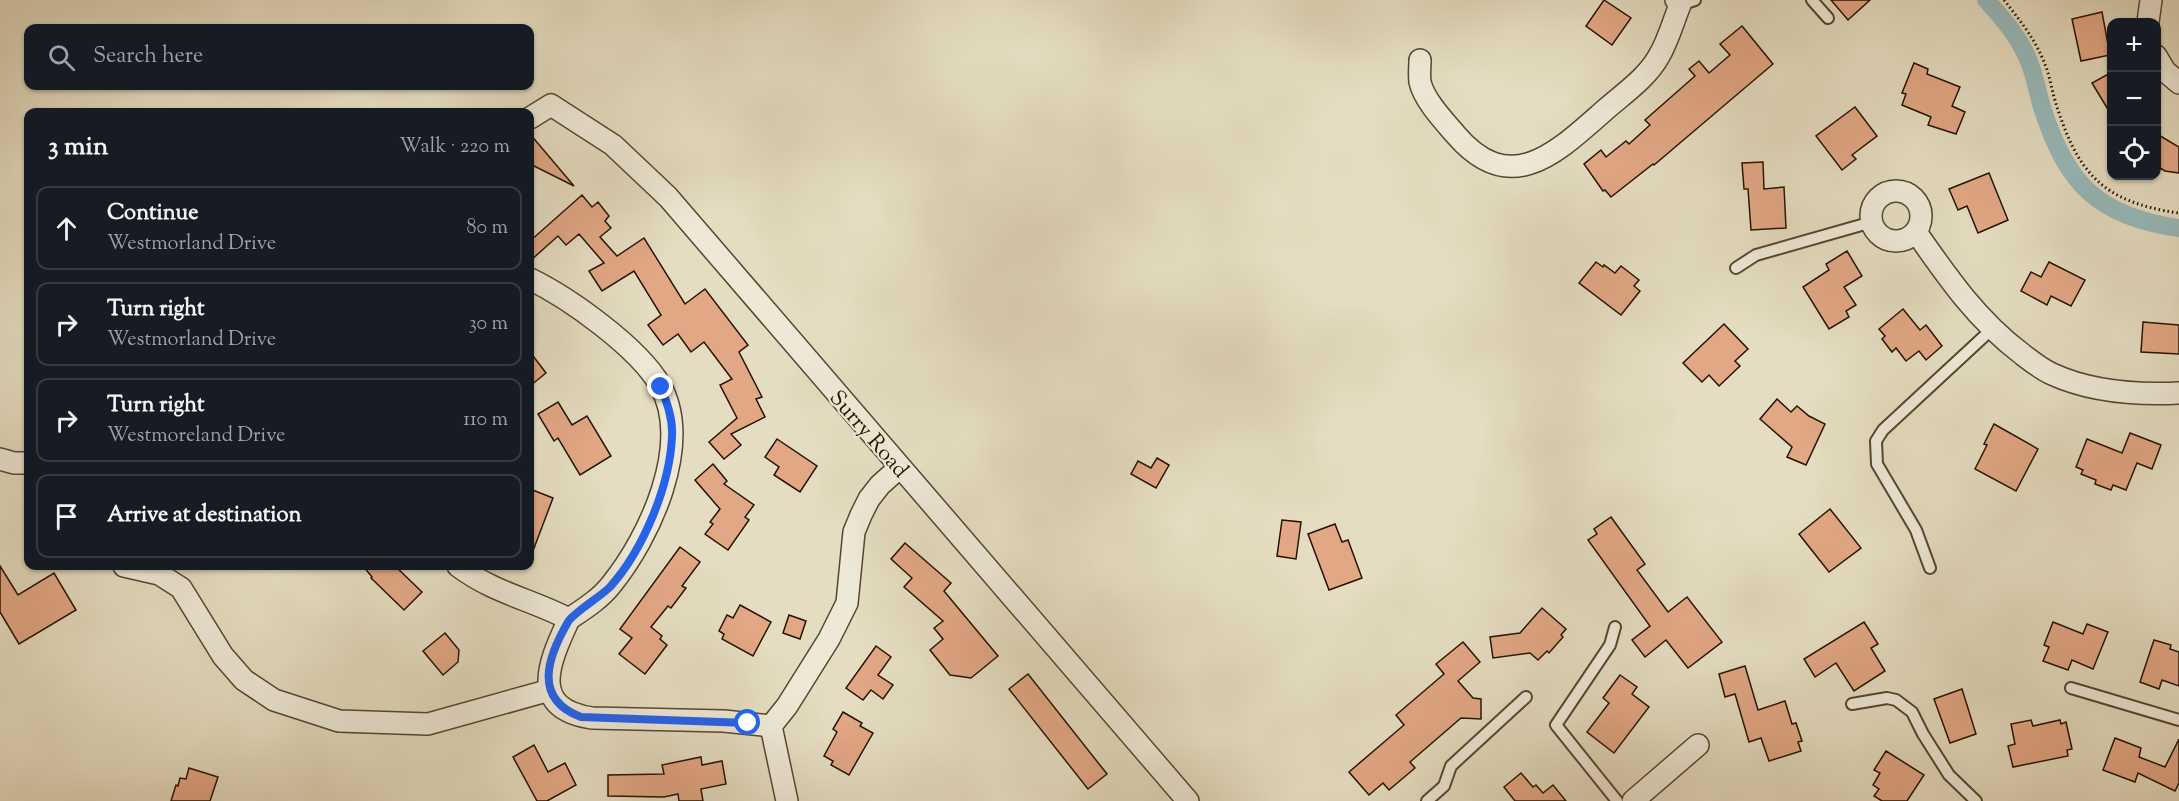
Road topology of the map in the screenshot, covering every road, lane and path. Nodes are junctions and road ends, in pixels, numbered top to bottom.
1 (1812, 0) edge
2 (2004, 0) edge
3 (2151, 0) edge
4 (1684, 2) edge
5 (1828, 18) dead end
6 (2149, 18) edge
7 (1420, 60) dead end
8 (2161, 63) edge
9 (2179, 83) edge
10 (534, 116) edge
11 (2179, 213) edge
12 (1872, 222) junction
13 (1916, 232) junction
14 (1736, 268) dead end
15 (534, 282) edge
16 (1992, 329) junction
17 (2179, 393) edge
18 (0, 459) edge
19 (24, 463) edge
20 (899, 468) junction
21 (1930, 568) dead end
22 (142, 570) edge
23 (465, 570) edge
24 (569, 619) junction
25 (1615, 627) dead end
26 (2071, 688) dead end
27 (550, 690) junction
28 (1526, 697) dead end
29 (1852, 704) dead end
30 (2179, 720) edge
31 (771, 726) junction
32 (1698, 746) dead end
33 (787, 801) edge
34 (1188, 801) edge
35 (1427, 801) edge
36 (1617, 801) edge
37 (1633, 801) edge
38 (1976, 801) edge

1 - 5 lane
2 - 11 path
3 - 6 street
4 - 7 street
8 - 9 street
10 - 20 street, Surry Road
12 - 13 street
12 - 13 street
12 - 14 lane
13 - 16 street
15 - 24 street
16 - 17 street
16 - 21 lane
18 - 19 street
20 - 31 street
20 - 34 street, Surry Road
22 - 27 street
23 - 24 street
24 - 27 street
25 - 36 lane
26 - 30 lane
27 - 31 street
28 - 35 lane
29 - 38 lane
31 - 33 street
32 - 37 street

